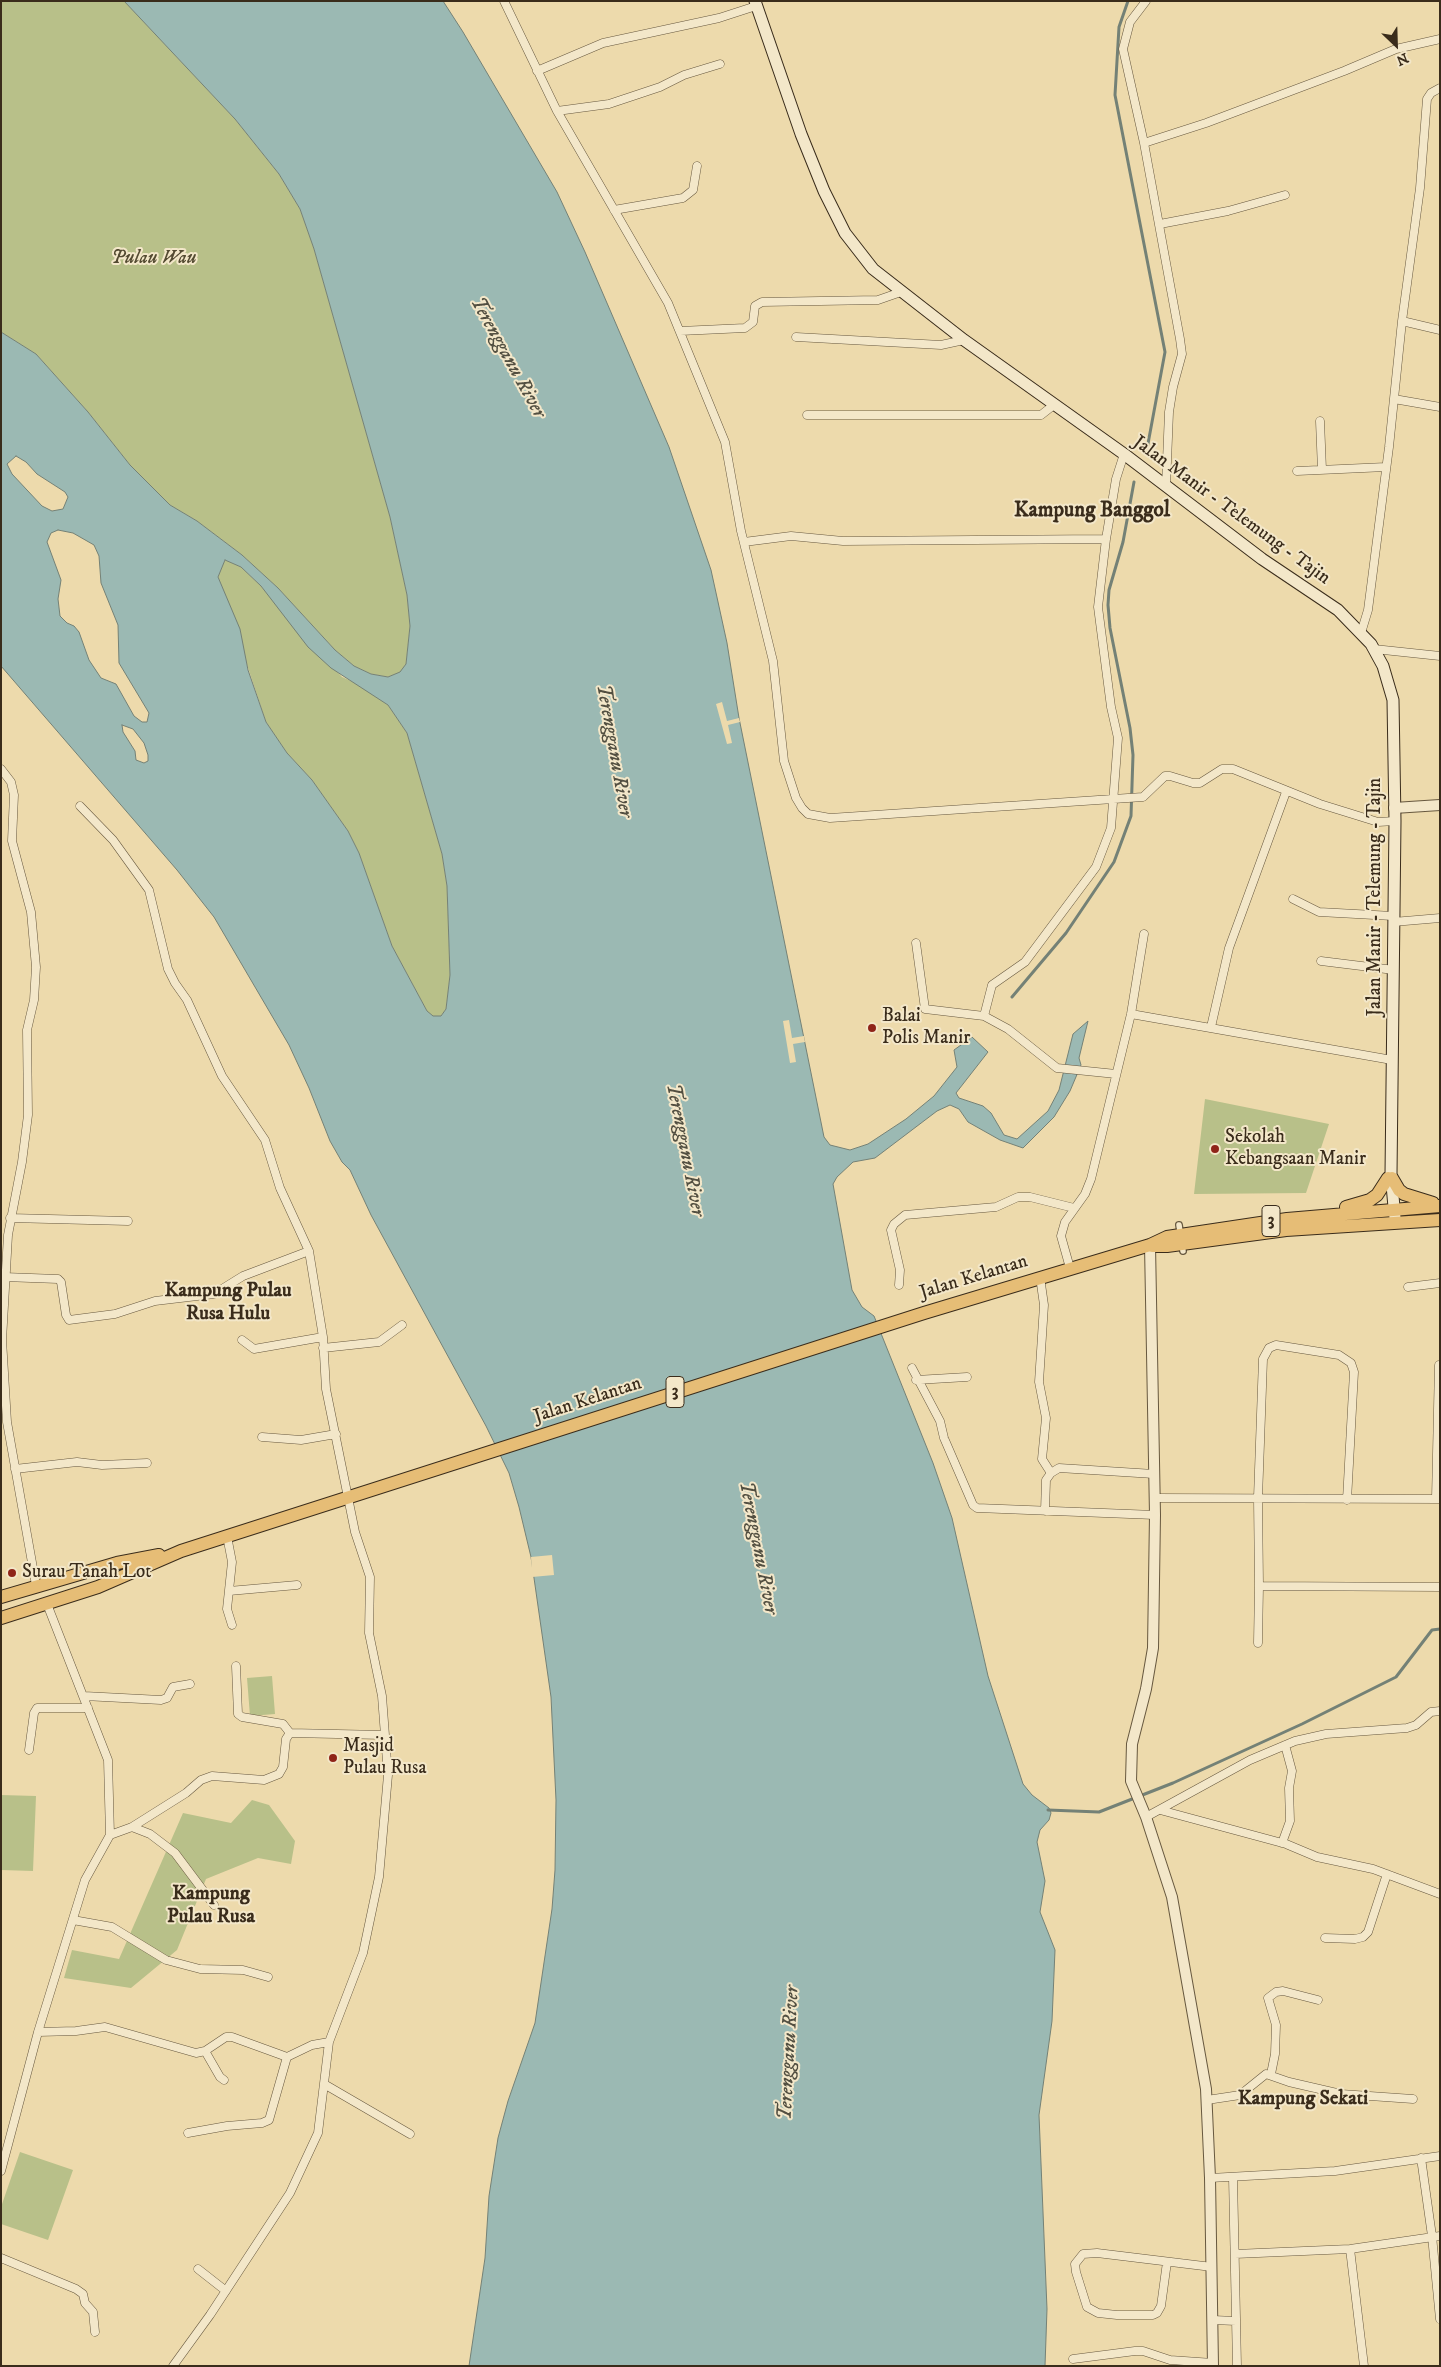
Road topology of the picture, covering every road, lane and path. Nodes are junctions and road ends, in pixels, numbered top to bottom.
1 (504, 1) edge
2 (1146, 1) edge
3 (755, 4) edge
4 (1440, 39) edge
5 (720, 64) dead end
6 (537, 71) junction
7 (1440, 88) edge
8 (557, 111) junction
9 (1144, 143) junction
10 (697, 166) dead end
11 (1284, 195) dead end
12 (614, 210) junction
13 (1160, 224) junction
14 (901, 292) junction
15 (1402, 322) junction
16 (1440, 330) edge
17 (680, 331) junction
18 (796, 337) dead end
19 (964, 340) junction
20 (1394, 398) junction
21 (1055, 404) junction
22 (1440, 407) edge
23 (807, 416) dead end
24 (1320, 421) dead end
25 (1124, 454) junction
26 (1386, 467) junction
27 (1322, 470) junction
28 (1297, 472) dead end
29 (1166, 486) junction
30 (1106, 539) junction
31 (744, 542) junction
32 (1361, 633) junction
33 (1374, 649) junction
34 (1440, 656) edge
35 (1, 769) edge
36 (1286, 792) junction
37 (1117, 798) junction
38 (1440, 805) edge
39 (80, 806) dead end
40 (1394, 808) junction
41 (1395, 821) junction
42 (1293, 899) dead end
43 (1440, 918) edge
44 (1393, 919) junction
45 (1144, 934) dead end
46 (916, 943) dead end
47 (1321, 961) dead end
48 (1394, 970) junction
49 (1131, 1014) junction
50 (984, 1016) junction
51 (1211, 1028) junction
52 (1392, 1060) junction
53 (1116, 1074) junction
54 (1390, 1177) junction
55 (1440, 1205) edge
56 (1074, 1208) junction
57 (1390, 1209) junction
58 (10, 1218) junction
59 (1287, 1219) junction
60 (1440, 1220) edge
61 (128, 1221) dead end
62 (1391, 1222) junction
63 (1181, 1239) junction
64 (1150, 1246) junction
65 (309, 1250) junction
66 (1070, 1268) junction
67 (4, 1277) junction
68 (1040, 1277) junction
69 (1440, 1283) edge
70 (899, 1284) dead end
71 (1408, 1287) dead end
72 (402, 1325) dead end
73 (323, 1338) junction
74 (242, 1340) dead end
75 (323, 1348) junction
76 (1439, 1365) edge
77 (912, 1368) dead end
78 (967, 1377) dead end
79 (916, 1380) junction
80 (336, 1434) junction
81 (262, 1437) dead end
82 (147, 1463) dead end
83 (15, 1468) junction
84 (1051, 1472) junction
85 (1154, 1474) junction
86 (348, 1498) junction
87 (1155, 1498) junction
88 (1258, 1498) junction
89 (1438, 1499) edge
90 (1347, 1500) junction
91 (1045, 1511) junction
92 (1155, 1515) junction
93 (227, 1536) junction
94 (181, 1551) junction
95 (297, 1585) dead end
96 (33, 1586) junction
97 (1259, 1586) junction
98 (98, 1587) junction
99 (1440, 1588) edge
100 (230, 1591) junction
101 (1, 1597) edge
102 (46, 1604) junction
103 (1, 1618) edge
104 (232, 1625) dead end
105 (1258, 1643) dead end
106 (236, 1666) dead end
107 (190, 1684) dead end
108 (84, 1696) junction
109 (88, 1708) junction
110 (1440, 1711) edge
111 (290, 1733) junction
112 (384, 1735) junction
113 (1285, 1745) junction
114 (29, 1750) dead end
115 (1160, 1810) junction
116 (1144, 1814) junction
117 (132, 1827) junction
118 (110, 1835) junction
119 (1282, 1843) junction
120 (1387, 1874) junction
121 (1440, 1894) edge
122 (214, 1905) dead end
123 (74, 1920) junction
124 (1325, 1938) dead end
125 (268, 1977) dead end
126 (1318, 2000) dead end
127 (38, 2032) junction
128 (329, 2042) junction
129 (205, 2051) junction
130 (287, 2057) junction
131 (1271, 2074) junction
132 (224, 2080) dead end
133 (324, 2084) junction
134 (1413, 2099) dead end
135 (1207, 2100) junction
136 (188, 2133) dead end
137 (410, 2134) dead end
138 (1440, 2156) edge
139 (1421, 2158) junction
140 (1, 2172) edge
141 (1233, 2177) junction
142 (1210, 2178) junction
143 (1436, 2236) edge
144 (1350, 2249) junction
145 (1235, 2254) junction
146 (1, 2258) edge
147 (1167, 2262) junction
148 (1212, 2267) junction
149 (198, 2268) dead end
150 (226, 2291) junction
151 (1440, 2319) edge
152 (1212, 2320) junction
153 (1236, 2321) junction
154 (95, 2332) dead end
155 (1072, 2359) dead end
156 (1213, 2364) edge
157 (173, 2366) edge
158 (1237, 2366) edge
159 (1364, 2366) edge

1 - 6 street
2 - 9 street
3 - 6 street
3 - 14 main road, Jalan Manir - Telemung - Tajin
4 - 9 street
5 - 8 street
6 - 8 street
7 - 15 street
8 - 12 street
9 - 13 street
10 - 12 street
11 - 13 street
12 - 17 street
13 - 29 street
14 - 17 street
14 - 19 main road, Jalan Manir - Telemung - Tajin
15 - 16 street
15 - 20 street
17 - 31 street
18 - 19 street
19 - 21 main road, Jalan Manir - Telemung - Tajin
20 - 22 street
20 - 26 street
21 - 23 street
21 - 25 main road, Jalan Manir - Telemung - Tajin
24 - 27 street
25 - 29 main road, Jalan Manir - Telemung - Tajin
25 - 30 street
26 - 27 street
26 - 32 street
27 - 28 street
29 - 32 main road, Jalan Manir - Telemung - Tajin
30 - 31 street
30 - 37 street
31 - 37 street
32 - 33 main road, Jalan Manir - Telemung - Tajin
33 - 34 street
33 - 40 main road, Jalan Manir - Telemung - Tajin
35 - 58 street
36 - 37 street
36 - 41 street
36 - 51 street
37 - 50 street
38 - 40 street
39 - 65 street
40 - 41 main road, Jalan Manir - Telemung - Tajin
41 - 44 main road, Jalan Manir - Telemung - Tajin
42 - 44 street
43 - 44 street
44 - 48 main road, Jalan Manir - Telemung - Tajin
45 - 49 street
46 - 50 street
47 - 48 street
48 - 52 main road, Jalan Manir - Telemung - Tajin
49 - 51 street
49 - 53 street
50 - 53 street
51 - 52 street
52 - 54 main road, Jalan Manir - Telemung - Tajin
53 - 56 street
54 - 55 highway
54 - 57 main road, Jalan Manir - Telemung - Tajin
54 - 59 highway
55 - 57 highway, Jalan Kelantan / 3
56 - 66 street
56 - 70 street
57 - 59 highway, Jalan Kelantan / 3
57 - 62 main road, Jalan Manir - Telemung - Tajin
58 - 61 street
58 - 67 street
59 - 63 highway, Jalan Kelantan / 3
60 - 62 highway, Jalan Kelantan / 3
62 - 63 highway, Jalan Kelantan / 3
63 - 64 highway, Jalan Kelantan / 3
64 - 66 highway, Jalan Kelantan / 3
64 - 85 street
65 - 67 street
65 - 73 street
66 - 68 highway, Jalan Kelantan / 3
67 - 83 street
68 - 84 street
68 - 86 highway, Jalan Kelantan / 3
69 - 71 street
72 - 75 street
73 - 74 street
73 - 75 street
75 - 80 street
76 - 89 street
77 - 79 street
78 - 79 street
79 - 91 street
80 - 81 street
80 - 86 street
82 - 83 street
83 - 96 street
84 - 85 street
84 - 91 street
85 - 87 street
86 - 93 highway, Jalan Kelantan / 3
86 - 112 street
87 - 88 street
87 - 92 street
88 - 90 street
88 - 90 street
88 - 97 street
89 - 90 street
91 - 92 street
92 - 116 street
93 - 94 highway, Jalan Kelantan / 3
93 - 100 street
94 - 96 highway, Jalan Kelantan / 3
94 - 98 highway, Jalan Kelantan / 3
95 - 100 street
96 - 98 highway
96 - 101 highway, Jalan Kelantan / 3
97 - 99 street
97 - 105 street
98 - 102 highway, Jalan Kelantan / 3
100 - 104 street
102 - 103 highway, Jalan Kelantan / 3
102 - 108 street
106 - 111 street
107 - 108 street
108 - 109 street
109 - 114 street
109 - 118 street
110 - 113 street
111 - 112 street
111 - 117 street
112 - 128 street
113 - 115 street
113 - 119 street
115 - 116 street
115 - 119 street
116 - 135 street
117 - 118 street
117 - 122 street
118 - 123 street
119 - 120 street
120 - 121 street
120 - 124 street
123 - 125 street
123 - 127 street
126 - 131 street
127 - 129 street
127 - 140 street
128 - 130 street
128 - 133 street
129 - 130 street
129 - 132 street
130 - 136 street
131 - 134 street
131 - 135 street
133 - 137 street
133 - 150 street
135 - 142 street
138 - 139 street
139 - 141 street
139 - 143 street
141 - 142 street
141 - 145 street
142 - 148 street
143 - 144 street
143 - 151 street
144 - 145 street
144 - 159 street
145 - 153 street
146 - 154 street
147 - 147 street
147 - 148 street
148 - 152 street
149 - 150 street
150 - 157 street
152 - 153 street
152 - 156 street
153 - 158 street
155 - 156 street

